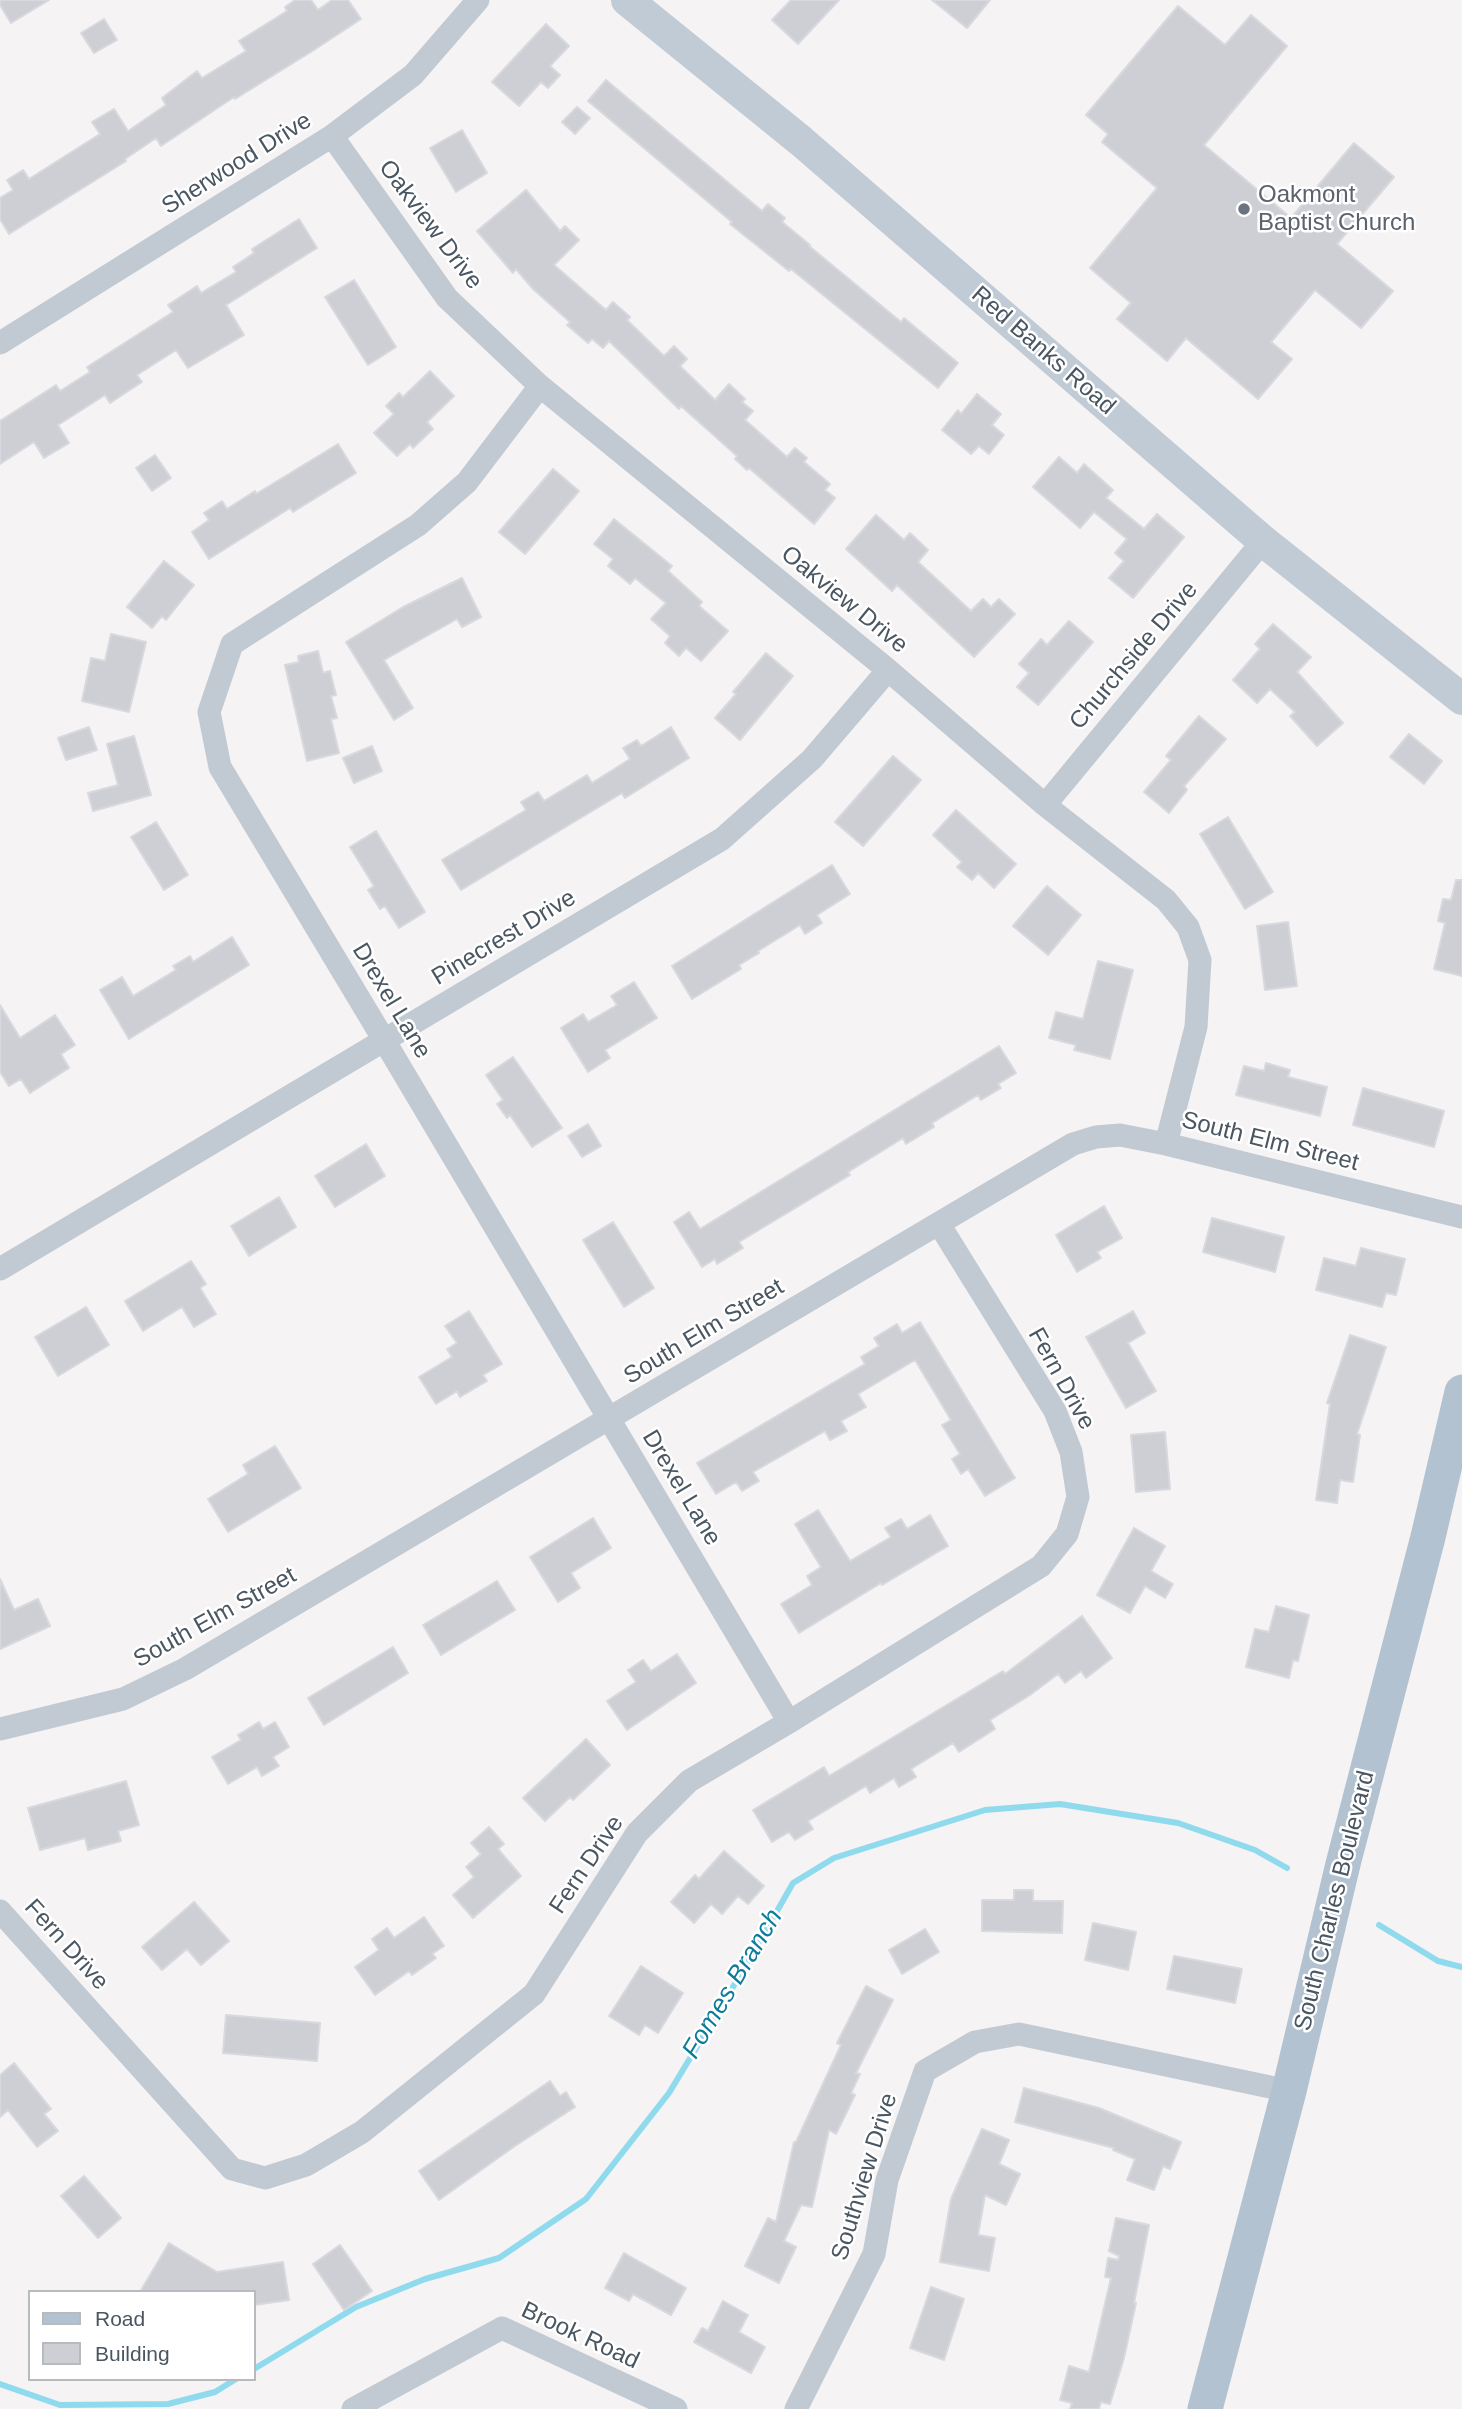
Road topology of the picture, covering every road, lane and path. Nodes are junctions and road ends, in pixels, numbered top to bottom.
1 (478, 0) edge
2 (627, 0) edge
3 (332, 136) junction
4 (0, 343) edge
5 (540, 386) junction
6 (1263, 541) junction
7 (888, 670) junction
8 (1462, 699) edge
9 (1045, 805) junction
10 (384, 1040) junction
11 (1166, 1143) junction
12 (1462, 1217) edge
13 (939, 1224) junction
14 (0, 1269) edge
15 (1462, 1392) edge
16 (610, 1419) junction
17 (789, 1722) junction
18 (0, 1729) edge
19 (0, 1911) edge
20 (1289, 2091) junction
21 (353, 2409) edge
22 (676, 2409) edge
23 (796, 2409) edge
24 (1205, 2409) edge

1 - 3 street, Sherwood Drive
2 - 6 street, Red Banks Road
3 - 4 street, Sherwood Drive
3 - 5 street, Oakview Drive
5 - 7 street, Oakview Drive
5 - 10 street, Drexel Lane
6 - 8 street, Red Banks Road
6 - 9 street, Churchside Drive
7 - 9 street, Oakview Drive
7 - 10 street, Pinecrest Drive
9 - 11 street, Oakview Drive
10 - 14 street, Pinecrest Drive
10 - 16 street, Drexel Lane
11 - 12 street, South Elm Street
11 - 13 street, South Elm Street
13 - 16 street, South Elm Street
13 - 17 street, Fern Drive
15 - 20 main road, South Charles Boulevard
16 - 17 street, Drexel Lane
16 - 18 street, South Elm Street
17 - 19 street, Fern Drive
20 - 23 street, Southview Drive
20 - 24 main road, South Charles Boulevard
21 - 22 street, Brook Road

